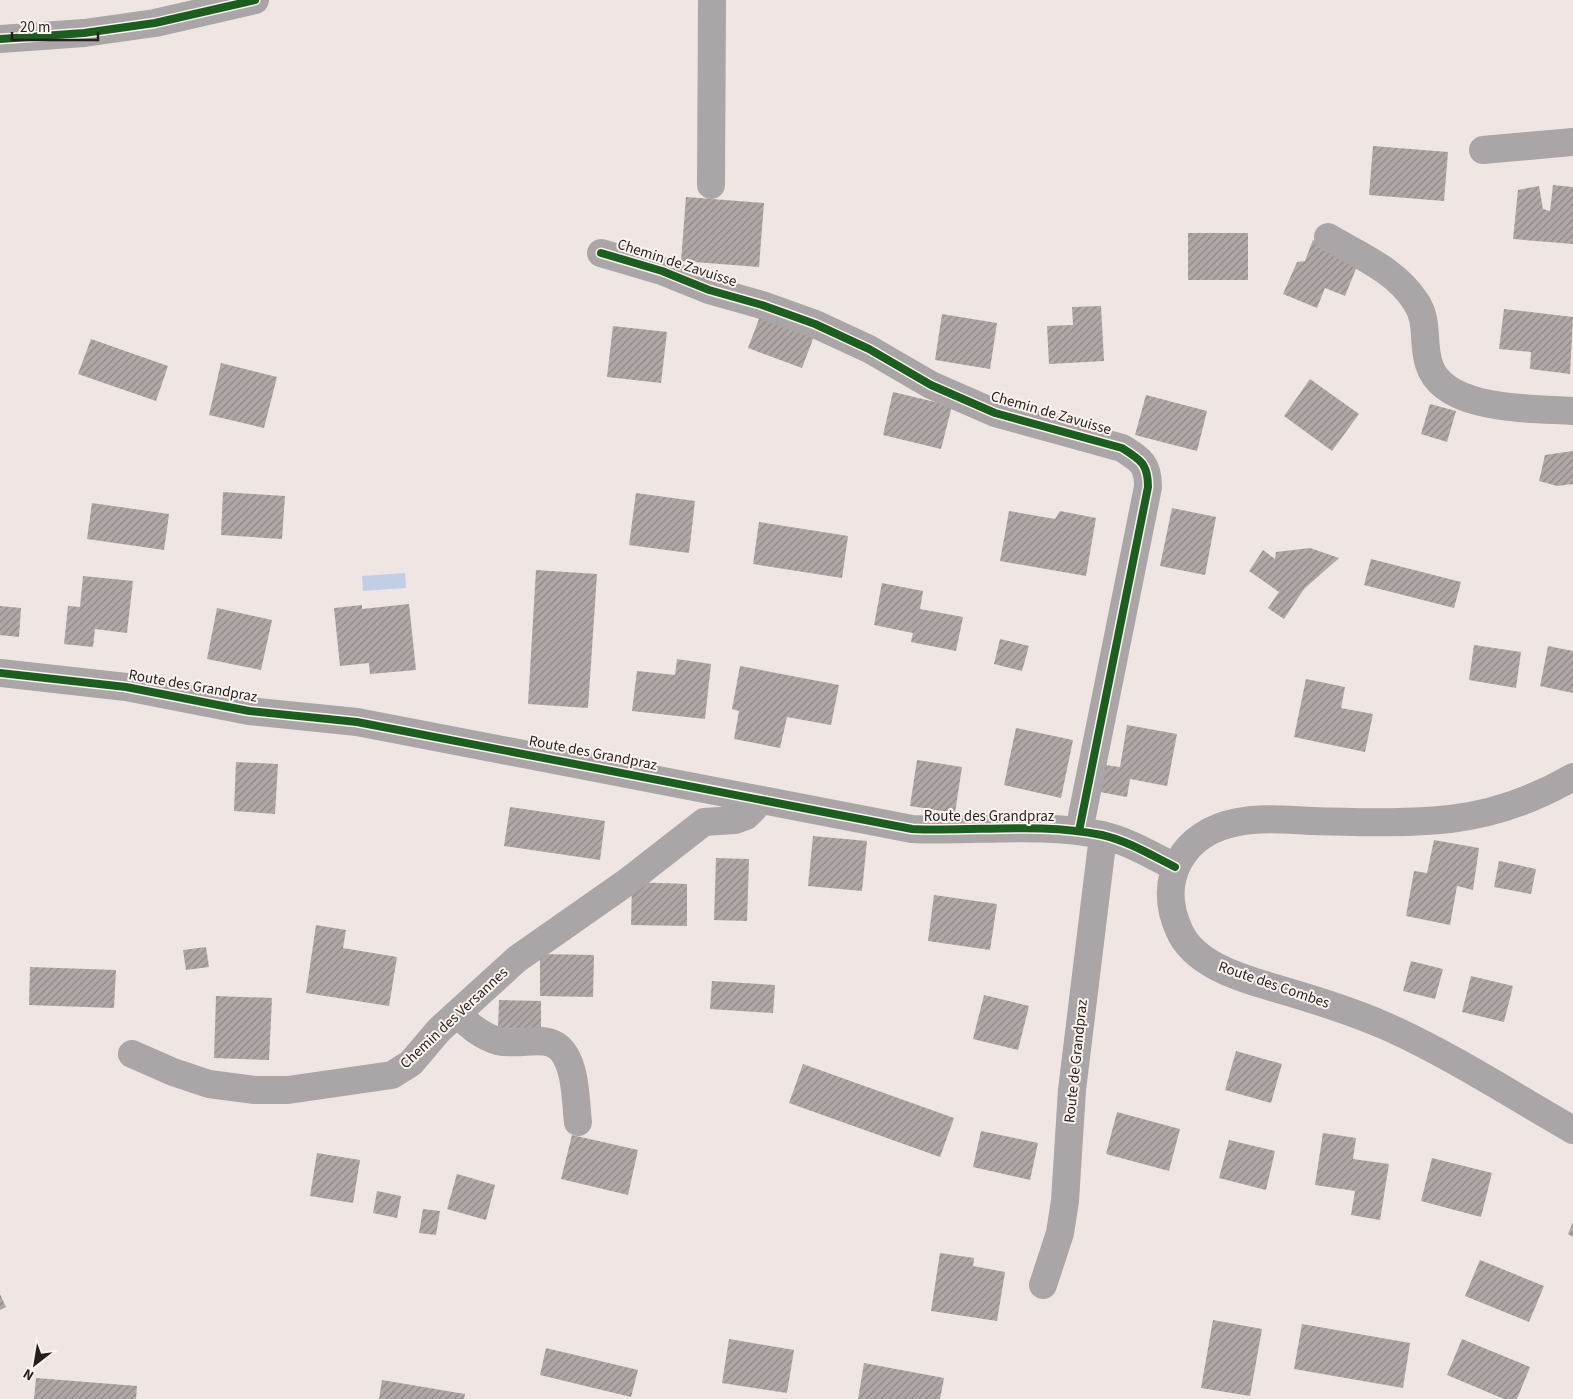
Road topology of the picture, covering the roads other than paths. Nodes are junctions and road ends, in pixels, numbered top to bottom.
1 (255, 0) edge
2 (712, 0) edge
3 (0, 38) edge
4 (1573, 142) edge
5 (1483, 150) dead end
6 (711, 185) dead end
7 (1328, 237) dead end
8 (601, 252) dead end
9 (1573, 411) edge
10 (0, 673) edge
11 (1573, 777) edge
12 (756, 800) junction
13 (1091, 834) junction
14 (1175, 866) junction
15 (457, 1014) junction
16 (132, 1054) dead end
17 (578, 1122) dead end
18 (1573, 1130) edge
19 (1043, 1285) dead end

1 - 3 street
2 - 6 street
4 - 5 street
7 - 9 street
8 - 13 street, Chemin de Zavuisse
10 - 12 street, Route des Grandpraz
11 - 14 street
12 - 13 street, Route des Grandpraz
12 - 15 street, Chemin des Versannes
13 - 14 street, Route des Grandpraz
13 - 19 street, Route de Grandpraz
14 - 18 street, Route des Combes
15 - 16 street, Chemin des Versannes
15 - 17 street

